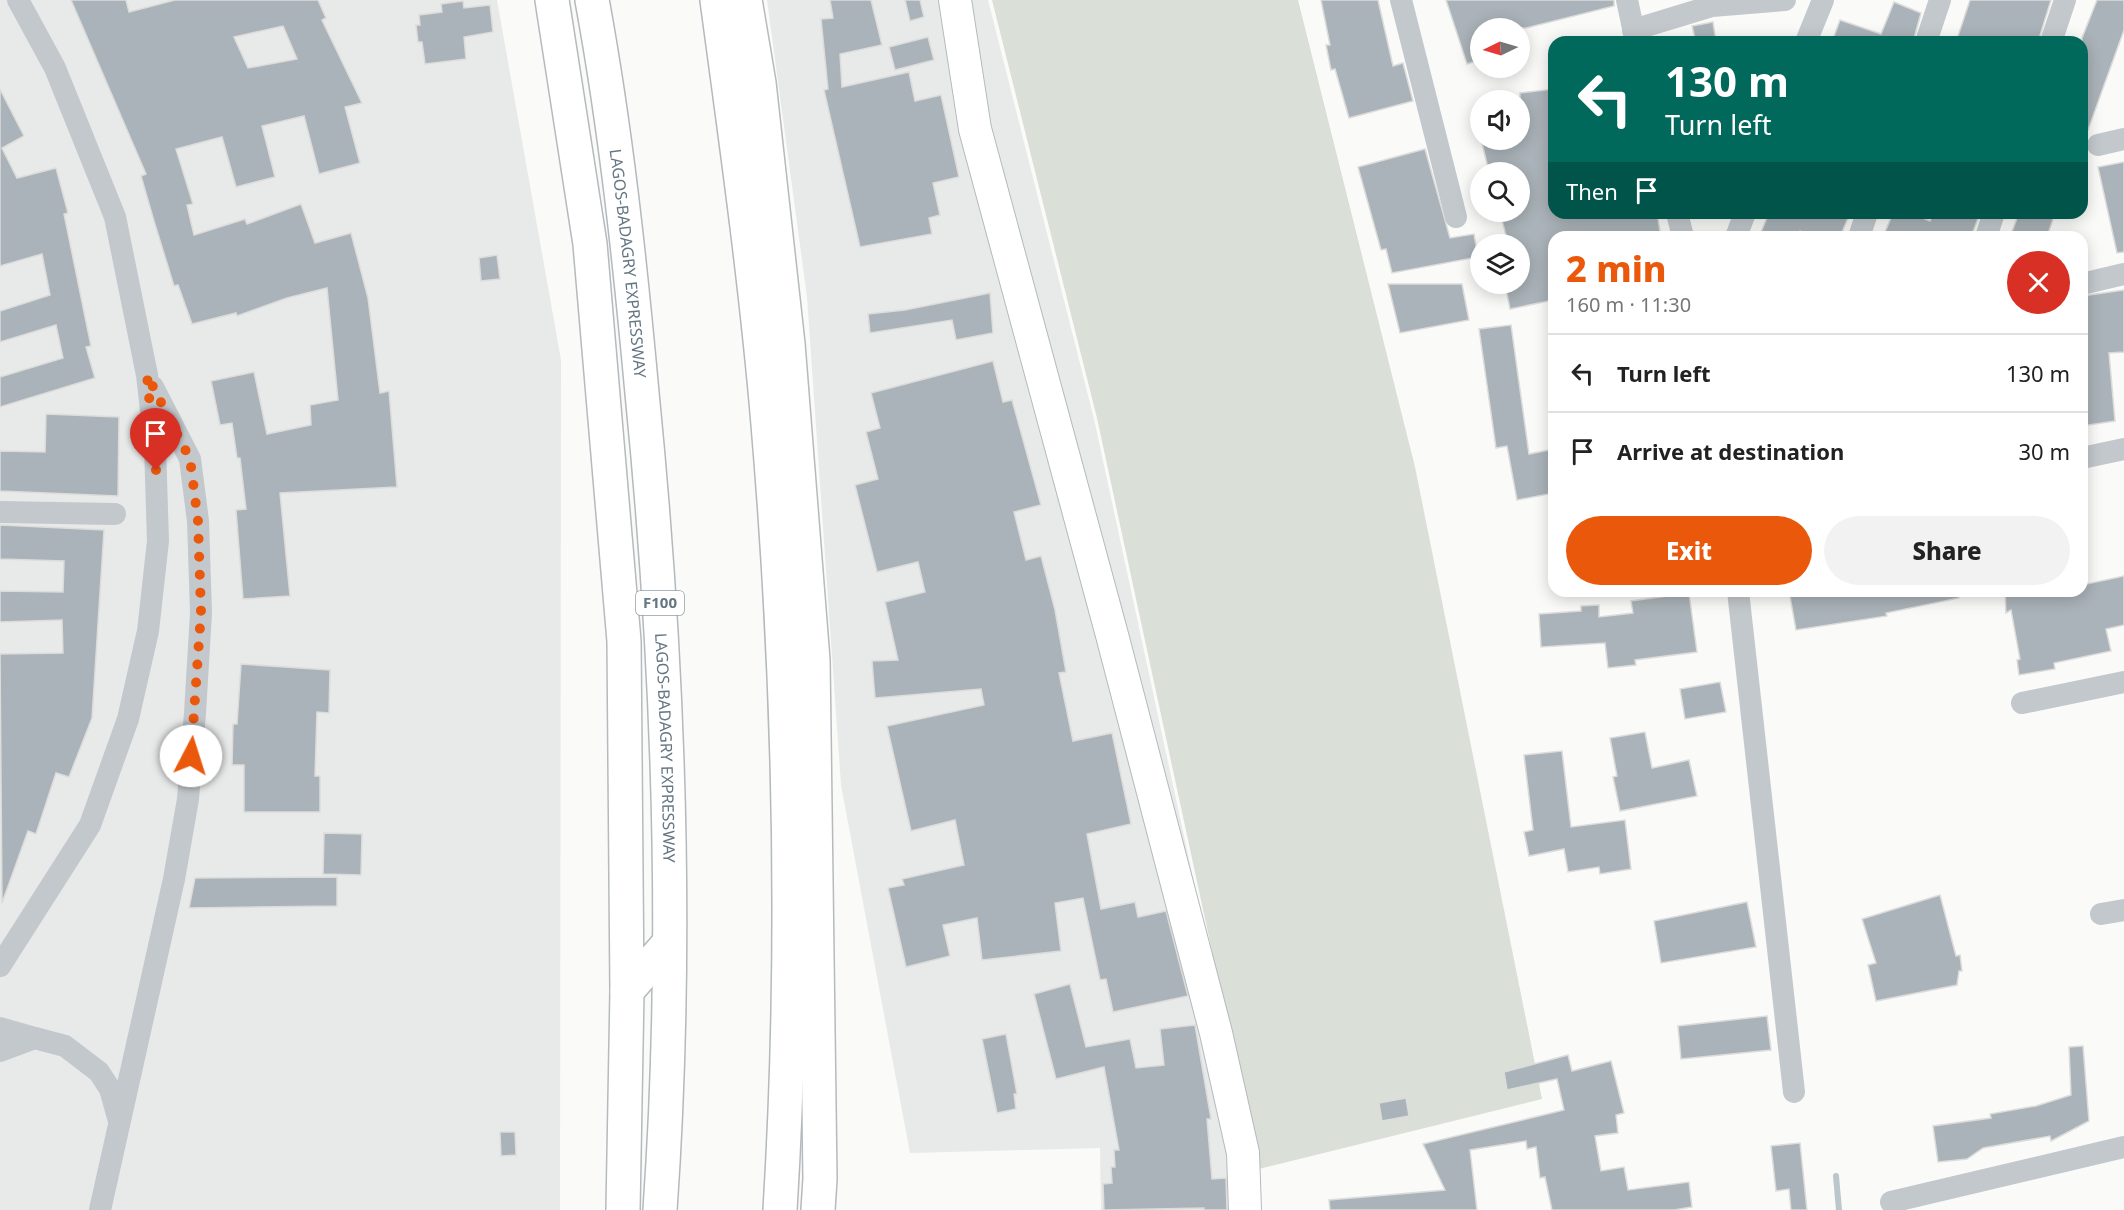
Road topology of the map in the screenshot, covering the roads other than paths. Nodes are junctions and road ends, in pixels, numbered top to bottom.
1 (18, 0) edge
2 (552, 0) edge
3 (592, 0) edge
4 (717, 0) edge
5 (745, 0) edge
6 (955, 0) edge
7 (1401, 0) edge
8 (1627, 0) edge
9 (1785, 0) edge
10 (1823, 0) edge
11 (1940, 0) edge
12 (2065, 0) edge
13 (1708, 3) edge
14 (1634, 36) edge
15 (1808, 36) edge
16 (1928, 36) edge
17 (2053, 36) edge
18 (2124, 139) edge
19 (2098, 145) dead end
20 (1456, 217) dead end
21 (2124, 274) edge
22 (2088, 283) edge
23 (147, 375) junction
24 (2124, 449) edge
25 (2088, 457) edge
26 (0, 512) edge
27 (115, 514) dead end
28 (1739, 597) edge
29 (2124, 682) edge
30 (2022, 704) dead end
31 (2124, 910) edge
32 (2101, 914) dead end
33 (669, 943) junction
34 (0, 966) edge
35 (627, 991) junction
36 (0, 1028) edge
37 (35, 1038) junction
38 (0, 1051) edge
39 (1794, 1092) dead end
40 (119, 1122) junction
41 (2124, 1147) edge
42 (819, 1194) edge
43 (1890, 1202) dead end
44 (100, 1210) edge
45 (623, 1210) edge
46 (660, 1210) edge
47 (780, 1210) edge
48 (829, 1210) edge
49 (1245, 1210) edge

1 - 23 street
2 - 35 main road, LAGOS-BADAGRY EXPRESSWAY
3 - 33 main road, LAGOS-BADAGRY EXPRESSWAY / F100
4 - 47 main road
5 - 42 main road
6 - 49 main road
7 - 20 street
8 - 14 street
9 - 13 street
10 - 15 street
11 - 16 street
12 - 17 street
13 - 14 street
18 - 19 street
21 - 22 street
23 - 34 street
23 - 40 street
24 - 25 street
26 - 27 street
28 - 39 street
29 - 30 street
31 - 32 street
33 - 35 main road
33 - 46 main road, LAGOS-BADAGRY EXPRESSWAY / F100
35 - 45 main road, LAGOS-BADAGRY EXPRESSWAY
36 - 37 street
37 - 38 street
37 - 40 street
40 - 44 street
41 - 43 street
42 - 48 main road

